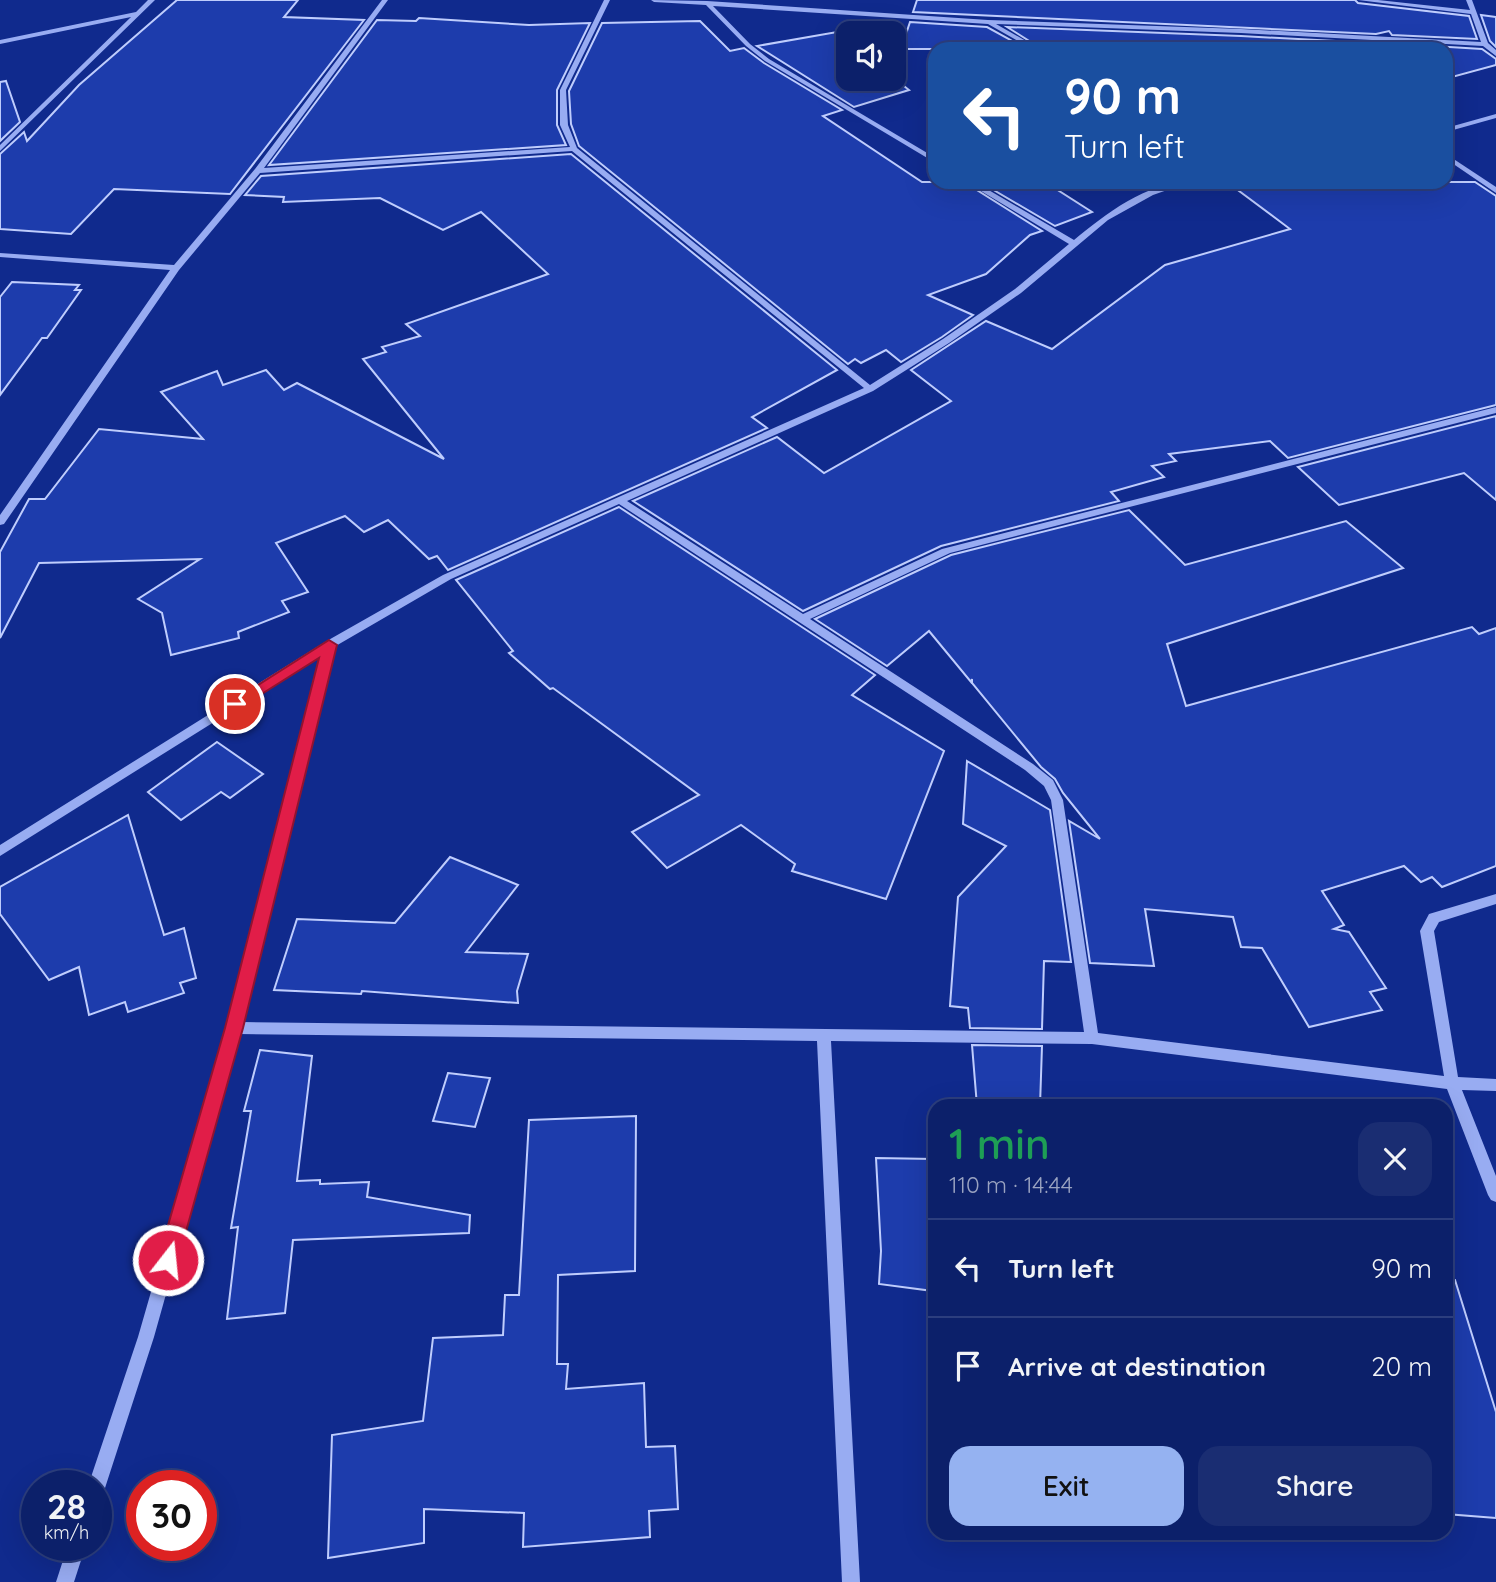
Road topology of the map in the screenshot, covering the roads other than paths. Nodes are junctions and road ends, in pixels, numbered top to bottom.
1 (152, 0) edge
2 (385, 0) edge
3 (607, 0) edge
4 (654, 0) edge
5 (1361, 0) edge
6 (1469, 0) edge
7 (707, 3) junction
8 (1475, 13) junction
9 (137, 14) junction
10 (988, 22) junction
11 (0, 42) edge
12 (1024, 42) edge
13 (1447, 42) edge
14 (1453, 42) edge
15 (1485, 44) junction
16 (1496, 54) edge
17 (1496, 116) edge
18 (1453, 128) edge
19 (0, 149) edge
20 (574, 149) junction
21 (928, 156) edge
22 (1453, 161) edge
23 (258, 172) junction
24 (982, 189) edge
25 (1163, 189) edge
26 (1496, 191) edge
27 (1074, 244) junction
28 (0, 255) edge
29 (176, 268) junction
30 (870, 389) junction
31 (1496, 410) edge
32 (621, 501) junction
33 (0, 522) edge
34 (802, 619) junction
35 (329, 645) junction
36 (0, 851) edge
37 (1496, 899) edge
38 (234, 1028) junction
39 (824, 1035) junction
40 (1092, 1038) junction
41 (1452, 1083) junction
42 (1496, 1085) edge
43 (1496, 1195) edge
44 (102, 1470) edge
45 (72, 1561) edge
46 (65, 1582) edge
47 (851, 1582) edge

1 - 9 street
2 - 23 street
3 - 20 street
4 - 7 street
5 - 8 street
6 - 8 street
7 - 10 street
7 - 21 street
8 - 15 street
9 - 11 street
9 - 19 street
10 - 12 street
10 - 13 street
14 - 15 street
15 - 16 street
17 - 18 street
20 - 23 street
20 - 30 street
22 - 26 street
23 - 29 street
24 - 27 street
25 - 27 street
27 - 30 street
28 - 29 street
29 - 33 street
30 - 32 street
31 - 34 street
32 - 34 street
32 - 35 street
34 - 40 street
35 - 36 street
35 - 38 street
37 - 41 street
38 - 39 street
38 - 44 street
39 - 40 street
39 - 47 street
40 - 41 street
41 - 42 street
41 - 43 street
45 - 46 street

